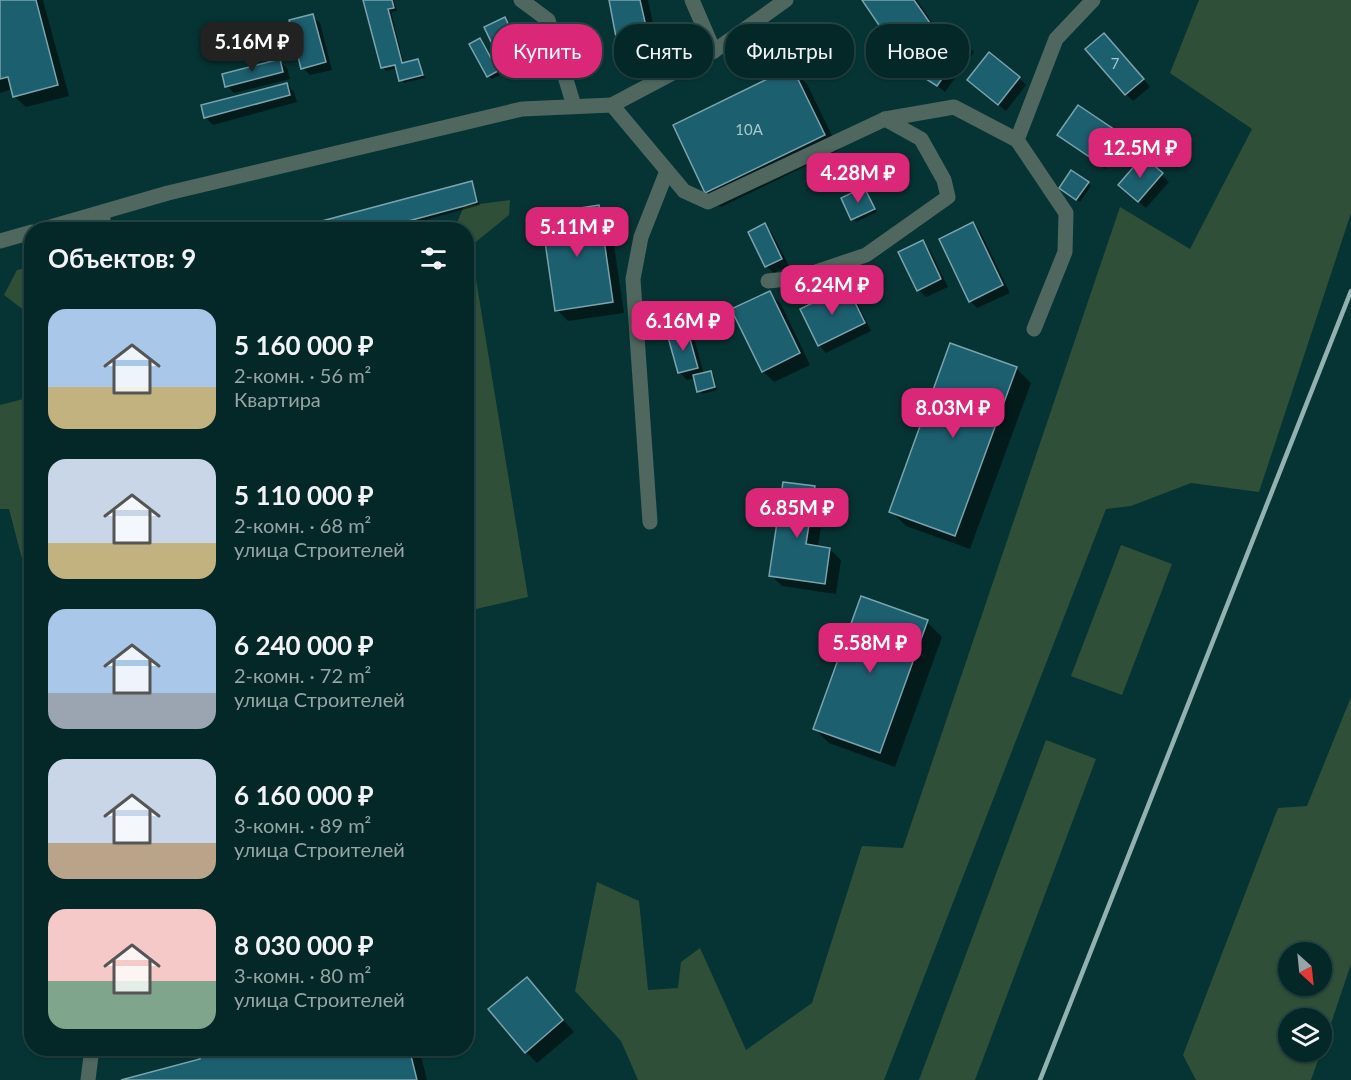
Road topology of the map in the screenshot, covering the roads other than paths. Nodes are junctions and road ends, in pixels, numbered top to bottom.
1 (521, 0) edge
2 (692, 0) edge
3 (786, 0) edge
4 (1093, 0) edge
5 (714, 51) junction
6 (612, 105) junction
7 (574, 106) junction
8 (885, 119) junction
9 (1017, 140) junction
10 (667, 171) junction
11 (103, 212) junction
12 (68, 222) edge
13 (103, 222) edge
14 (24, 234) edge
15 (0, 241) edge
16 (768, 281) dead end
17 (1034, 329) dead end
18 (650, 522) dead end
19 (91, 1056) edge
20 (88, 1080) edge

1 - 7 street
2 - 5 street
3 - 5 street
4 - 9 street
5 - 6 street
6 - 7 street
6 - 10 street
7 - 11 street
8 - 9 street
8 - 10 street
8 - 16 street
9 - 17 street
10 - 18 street
11 - 12 street
11 - 13 street
14 - 15 street
19 - 20 street

